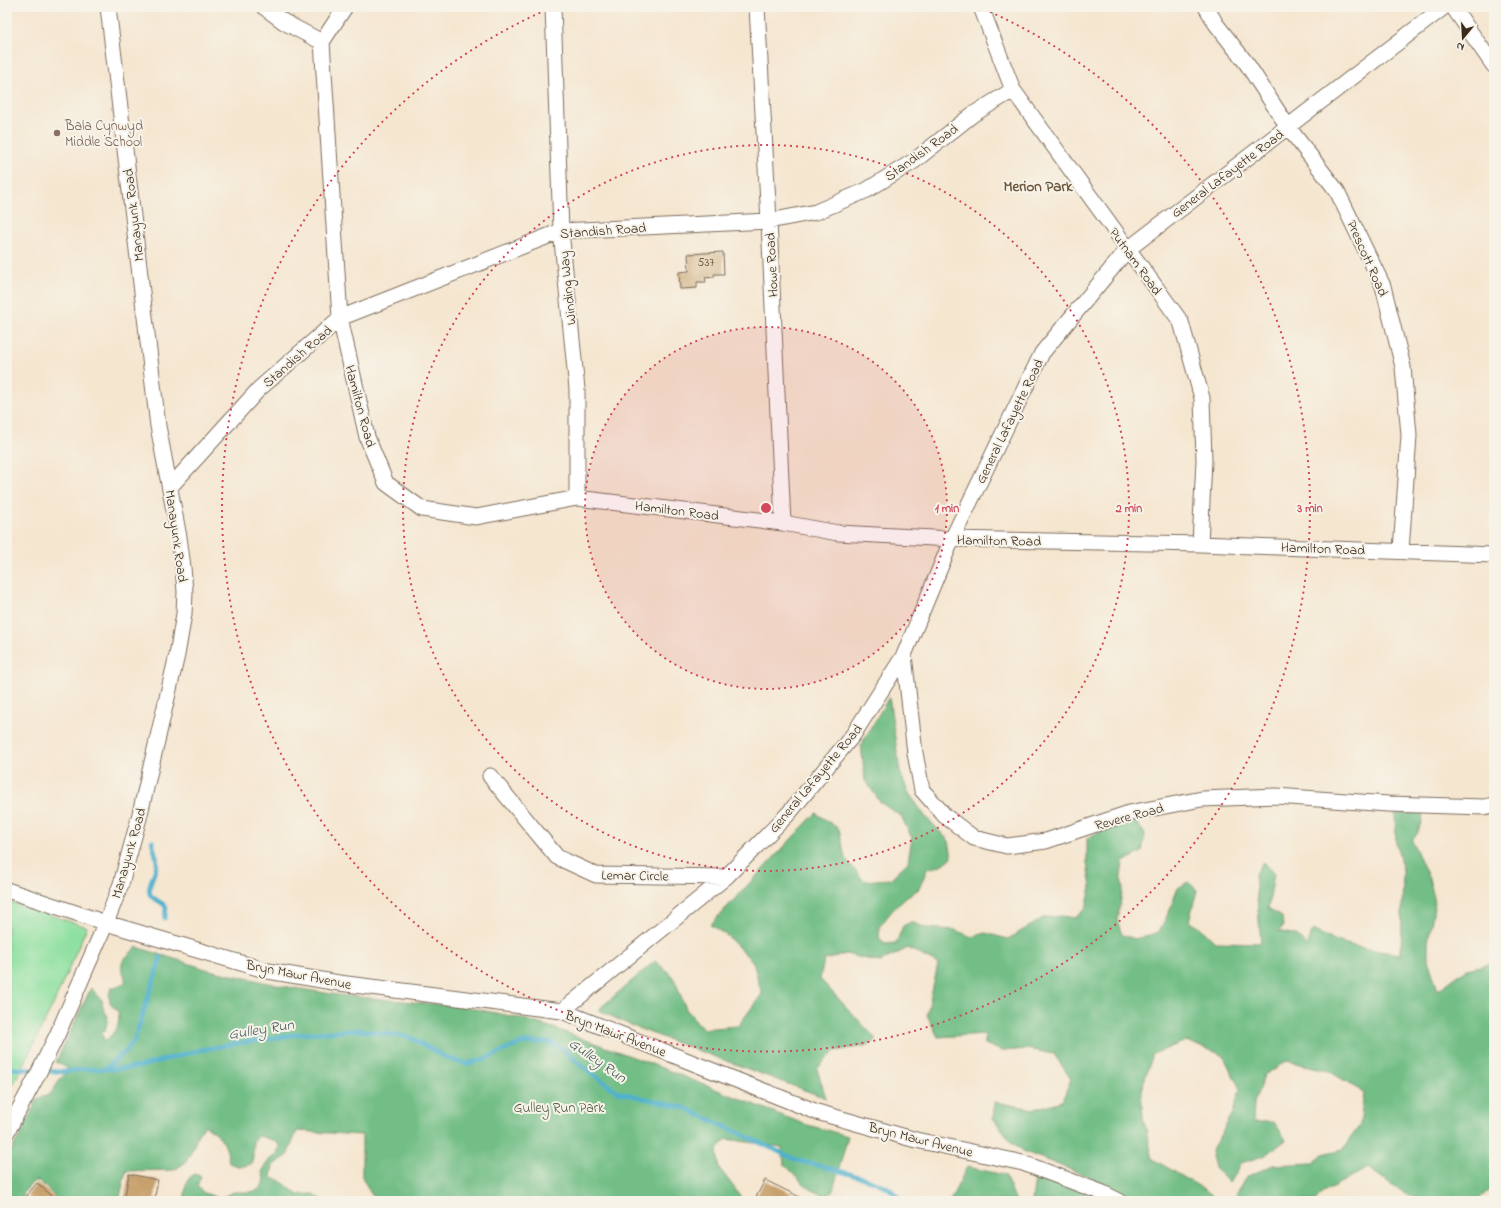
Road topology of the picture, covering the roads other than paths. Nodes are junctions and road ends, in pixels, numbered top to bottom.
1 (108, 7) edge
2 (264, 7) edge
3 (345, 7) edge
4 (553, 7) edge
5 (757, 7) edge
6 (981, 7) edge
7 (1206, 7) edge
8 (1444, 7) edge
9 (1453, 7) edge
10 (322, 42) junction
11 (1494, 66) edge
12 (1012, 90) junction
13 (1288, 127) junction
14 (769, 221) junction
15 (561, 231) junction
16 (1127, 250) junction
17 (340, 318) junction
18 (170, 487) junction
19 (577, 498) junction
20 (783, 524) junction
21 (952, 539) junction
22 (1200, 544) junction
23 (1401, 551) junction
24 (1494, 555) edge
25 (904, 655) junction
26 (490, 776) dead end
27 (1494, 805) edge
28 (726, 877) junction
29 (7, 890) edge
30 (106, 922) junction
31 (562, 1011) junction
32 (7, 1132) edge
33 (1119, 1201) edge

1 - 18 street, Manayunk Road
2 - 10 street
3 - 10 street
4 - 15 street, Winding Way
5 - 14 street, Howe Road
6 - 12 street, Putnam Road
7 - 13 street, Prescott Road
8 - 13 street, General Lafayette Road
9 - 11 street
10 - 17 street, Hamilton Road
12 - 14 street, Standish Road
12 - 16 street, Putnam Road
13 - 16 street, General Lafayette Road
13 - 23 street, Prescott Road
14 - 15 street, Standish Road
14 - 20 street, Howe Road
15 - 17 street, Standish Road
15 - 19 street, Winding Way
16 - 21 street, General Lafayette Road
16 - 22 street, Putnam Road
17 - 18 street, Standish Road
17 - 19 street, Hamilton Road
18 - 30 street, Manayunk Road
19 - 20 street, Hamilton Road
20 - 21 street, Hamilton Road
21 - 22 street, Hamilton Road
21 - 25 street, General Lafayette Road
22 - 23 street, Hamilton Road
23 - 24 street, Hamilton Road
25 - 27 street, Revere Road
25 - 28 street, General Lafayette Road
26 - 28 street, Lemar Circle
28 - 31 street, General Lafayette Road
29 - 30 street, Bryn Mawr Avenue
30 - 31 street, Bryn Mawr Avenue
30 - 32 street, Manayunk Road
31 - 33 street, Bryn Mawr Avenue

